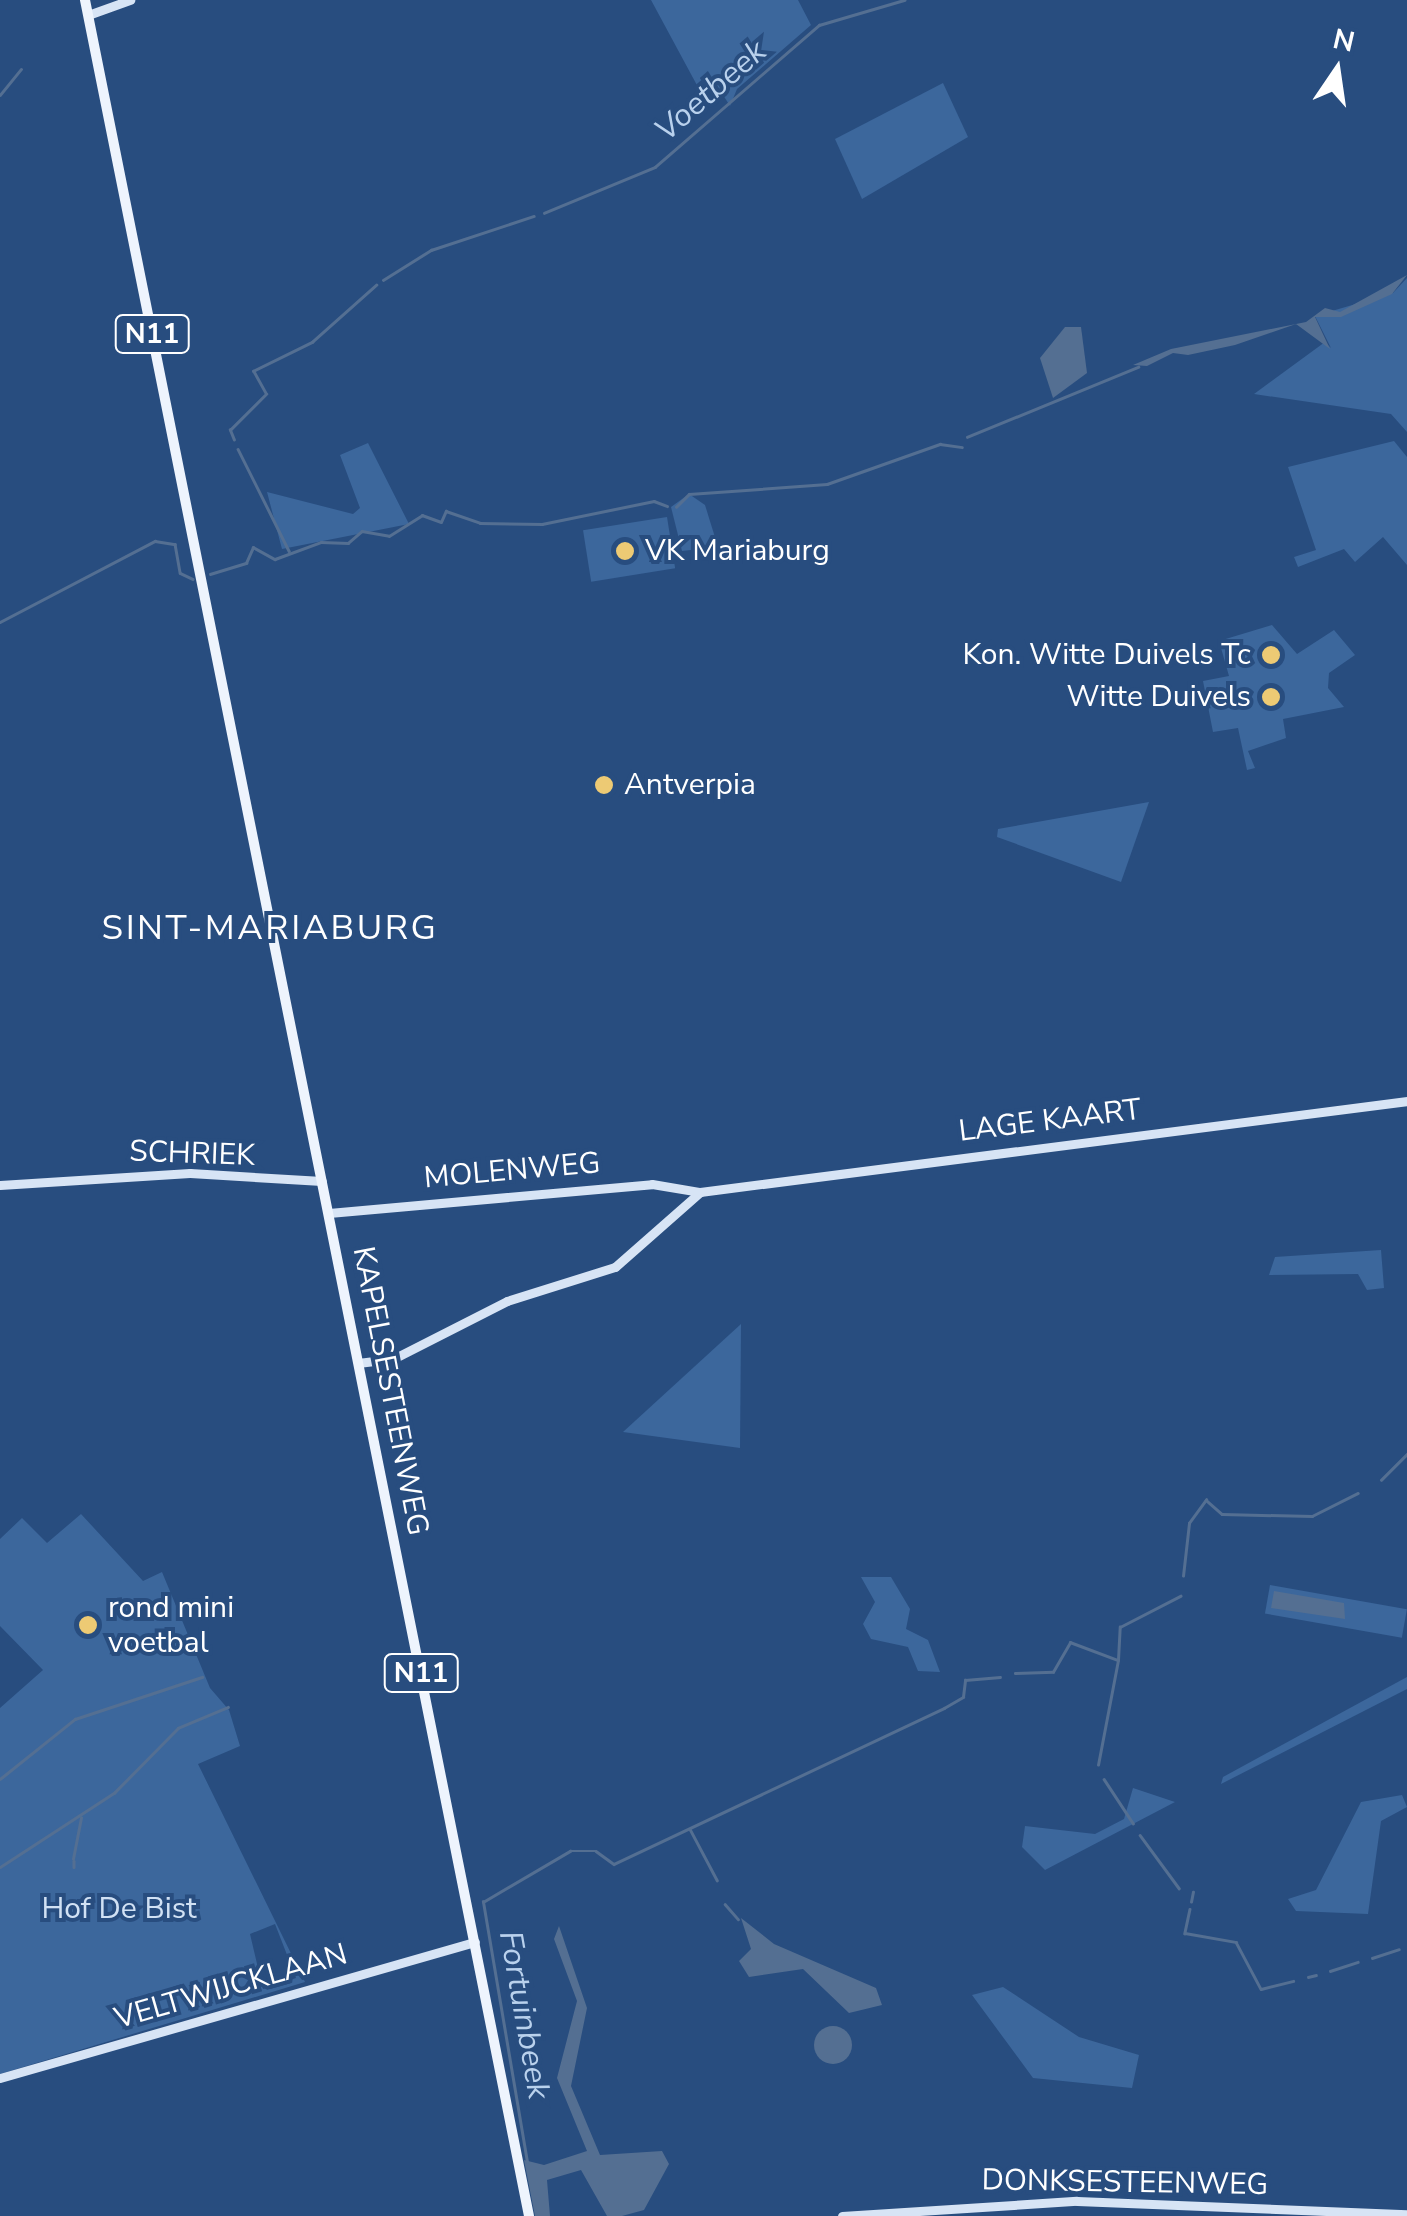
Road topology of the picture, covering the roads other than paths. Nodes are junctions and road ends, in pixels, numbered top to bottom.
1 (85, 0) edge
2 (130, 0) edge
3 (88, 16) junction
4 (1407, 1100) edge
5 (322, 1181) junction
6 (0, 1185) edge
7 (700, 1192) junction
8 (329, 1213) junction
9 (358, 1363) junction
10 (475, 1942) junction
11 (0, 2078) edge
12 (1407, 2214) edge
13 (529, 2216) edge
14 (842, 2216) edge

1 - 3 main road, N11
2 - 3 street
3 - 5 main road, KAPELSESTEENWEG / N11
4 - 7 street, LAGE KAART
5 - 6 street, SCHRIEK
5 - 8 main road, KAPELSESTEENWEG / N11
7 - 8 street, MOLENWEG
7 - 9 street
8 - 9 main road, KAPELSESTEENWEG / N11
9 - 10 main road, KAPELSESTEENWEG / N11
10 - 11 street, VELTWIJCKLAAN
10 - 13 main road, KAPELSESTEENWEG / N11
12 - 14 street, DONKSESTEENWEG

